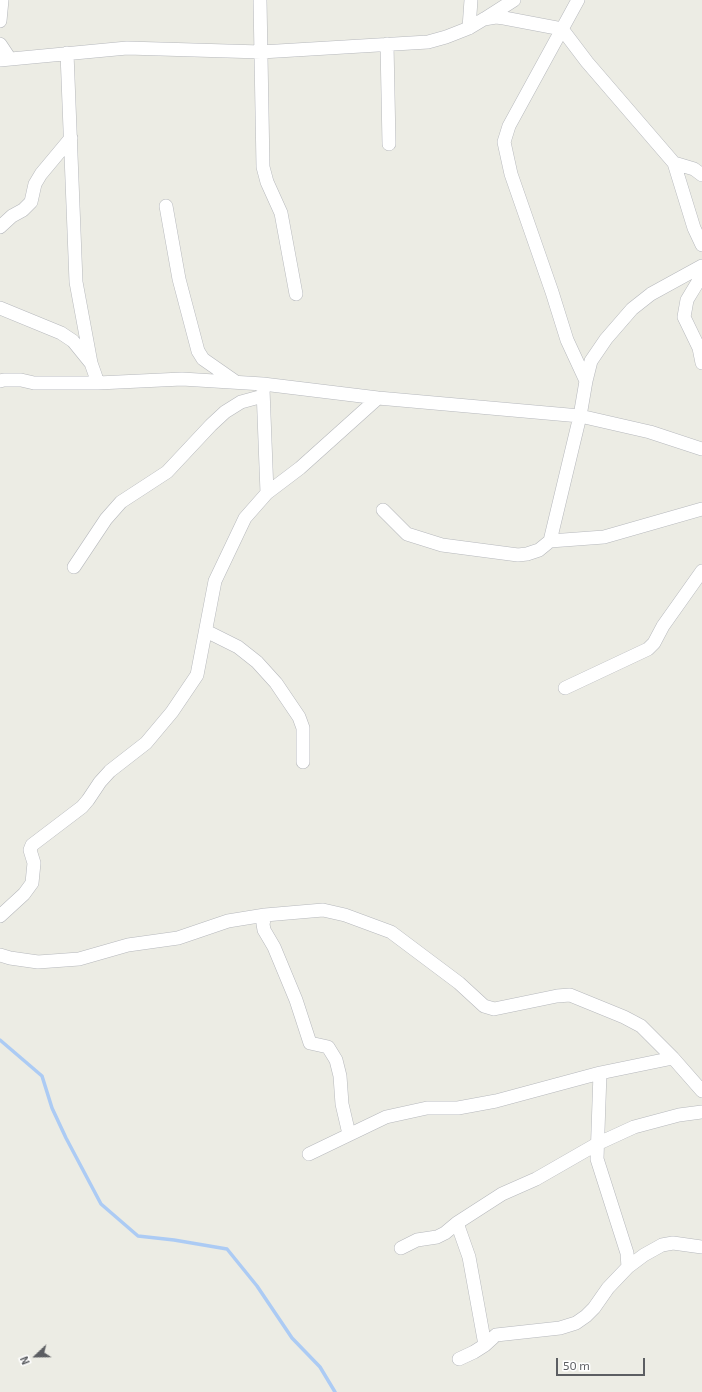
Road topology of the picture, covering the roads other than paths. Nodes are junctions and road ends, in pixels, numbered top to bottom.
1 (2, 0) edge
2 (260, 0) edge
3 (471, 0) edge
4 (514, 0) edge
5 (578, 0) edge
6 (484, 19) junction
7 (0, 21) edge
8 (469, 28) junction
9 (562, 29) junction
10 (0, 44) edge
11 (387, 44) junction
12 (261, 52) junction
13 (67, 53) junction
14 (5, 60) edge
15 (70, 138) junction
16 (389, 144) dead end
17 (674, 163) junction
18 (702, 175) edge
19 (166, 206) dead end
20 (0, 227) edge
21 (702, 245) edge
22 (702, 266) edge
23 (702, 275) edge
24 (296, 294) dead end
25 (0, 308) edge
26 (91, 363) junction
27 (702, 363) edge
28 (0, 381) edge
29 (586, 381) junction
30 (236, 382) junction
31 (98, 383) junction
32 (263, 390) junction
33 (378, 398) junction
34 (580, 416) junction
35 (702, 450) edge
36 (267, 493) junction
37 (702, 509) edge
38 (383, 510) dead end
39 (550, 541) junction
40 (74, 567) dead end
41 (702, 572) edge
42 (206, 631) junction
43 (565, 688) dead end
44 (303, 762) dead end
45 (265, 915) junction
46 (0, 916) edge
47 (0, 956) edge
48 (673, 1058) junction
49 (600, 1073) junction
50 (702, 1091) edge
51 (702, 1112) edge
52 (349, 1134) junction
53 (597, 1144) junction
54 (309, 1154) dead end
55 (457, 1223) junction
56 (702, 1247) edge
57 (401, 1248) dead end
58 (627, 1253) junction
59 (644, 1255) junction
60 (628, 1267) junction
61 (485, 1345) junction
62 (459, 1359) dead end

1 - 7 street
2 - 12 street
3 - 8 street
4 - 6 street
5 - 9 street
6 - 8 street
6 - 9 street
8 - 11 street
9 - 17 street
9 - 29 street
10 - 14 street
11 - 12 street
11 - 16 street
12 - 13 street
12 - 24 street
13 - 14 street
13 - 15 street
15 - 20 street
15 - 26 street
17 - 18 street
17 - 21 street
19 - 30 street
22 - 29 street
23 - 27 street
25 - 26 street
26 - 31 street
28 - 31 street
29 - 34 street
30 - 31 street
30 - 32 street
32 - 33 street
32 - 36 street
32 - 40 street
33 - 34 street
33 - 36 street
34 - 35 street
34 - 39 street
36 - 42 street
37 - 39 street
38 - 39 street
41 - 43 street
42 - 44 street
42 - 46 street
45 - 47 street
45 - 48 street
45 - 52 street
48 - 49 street
48 - 50 street
49 - 52 street
49 - 53 street
51 - 53 street
52 - 54 street
53 - 55 street
53 - 58 street
55 - 57 street
55 - 61 street
56 - 59 street
58 - 59 street
58 - 60 street
59 - 60 street
60 - 61 street
61 - 62 street

